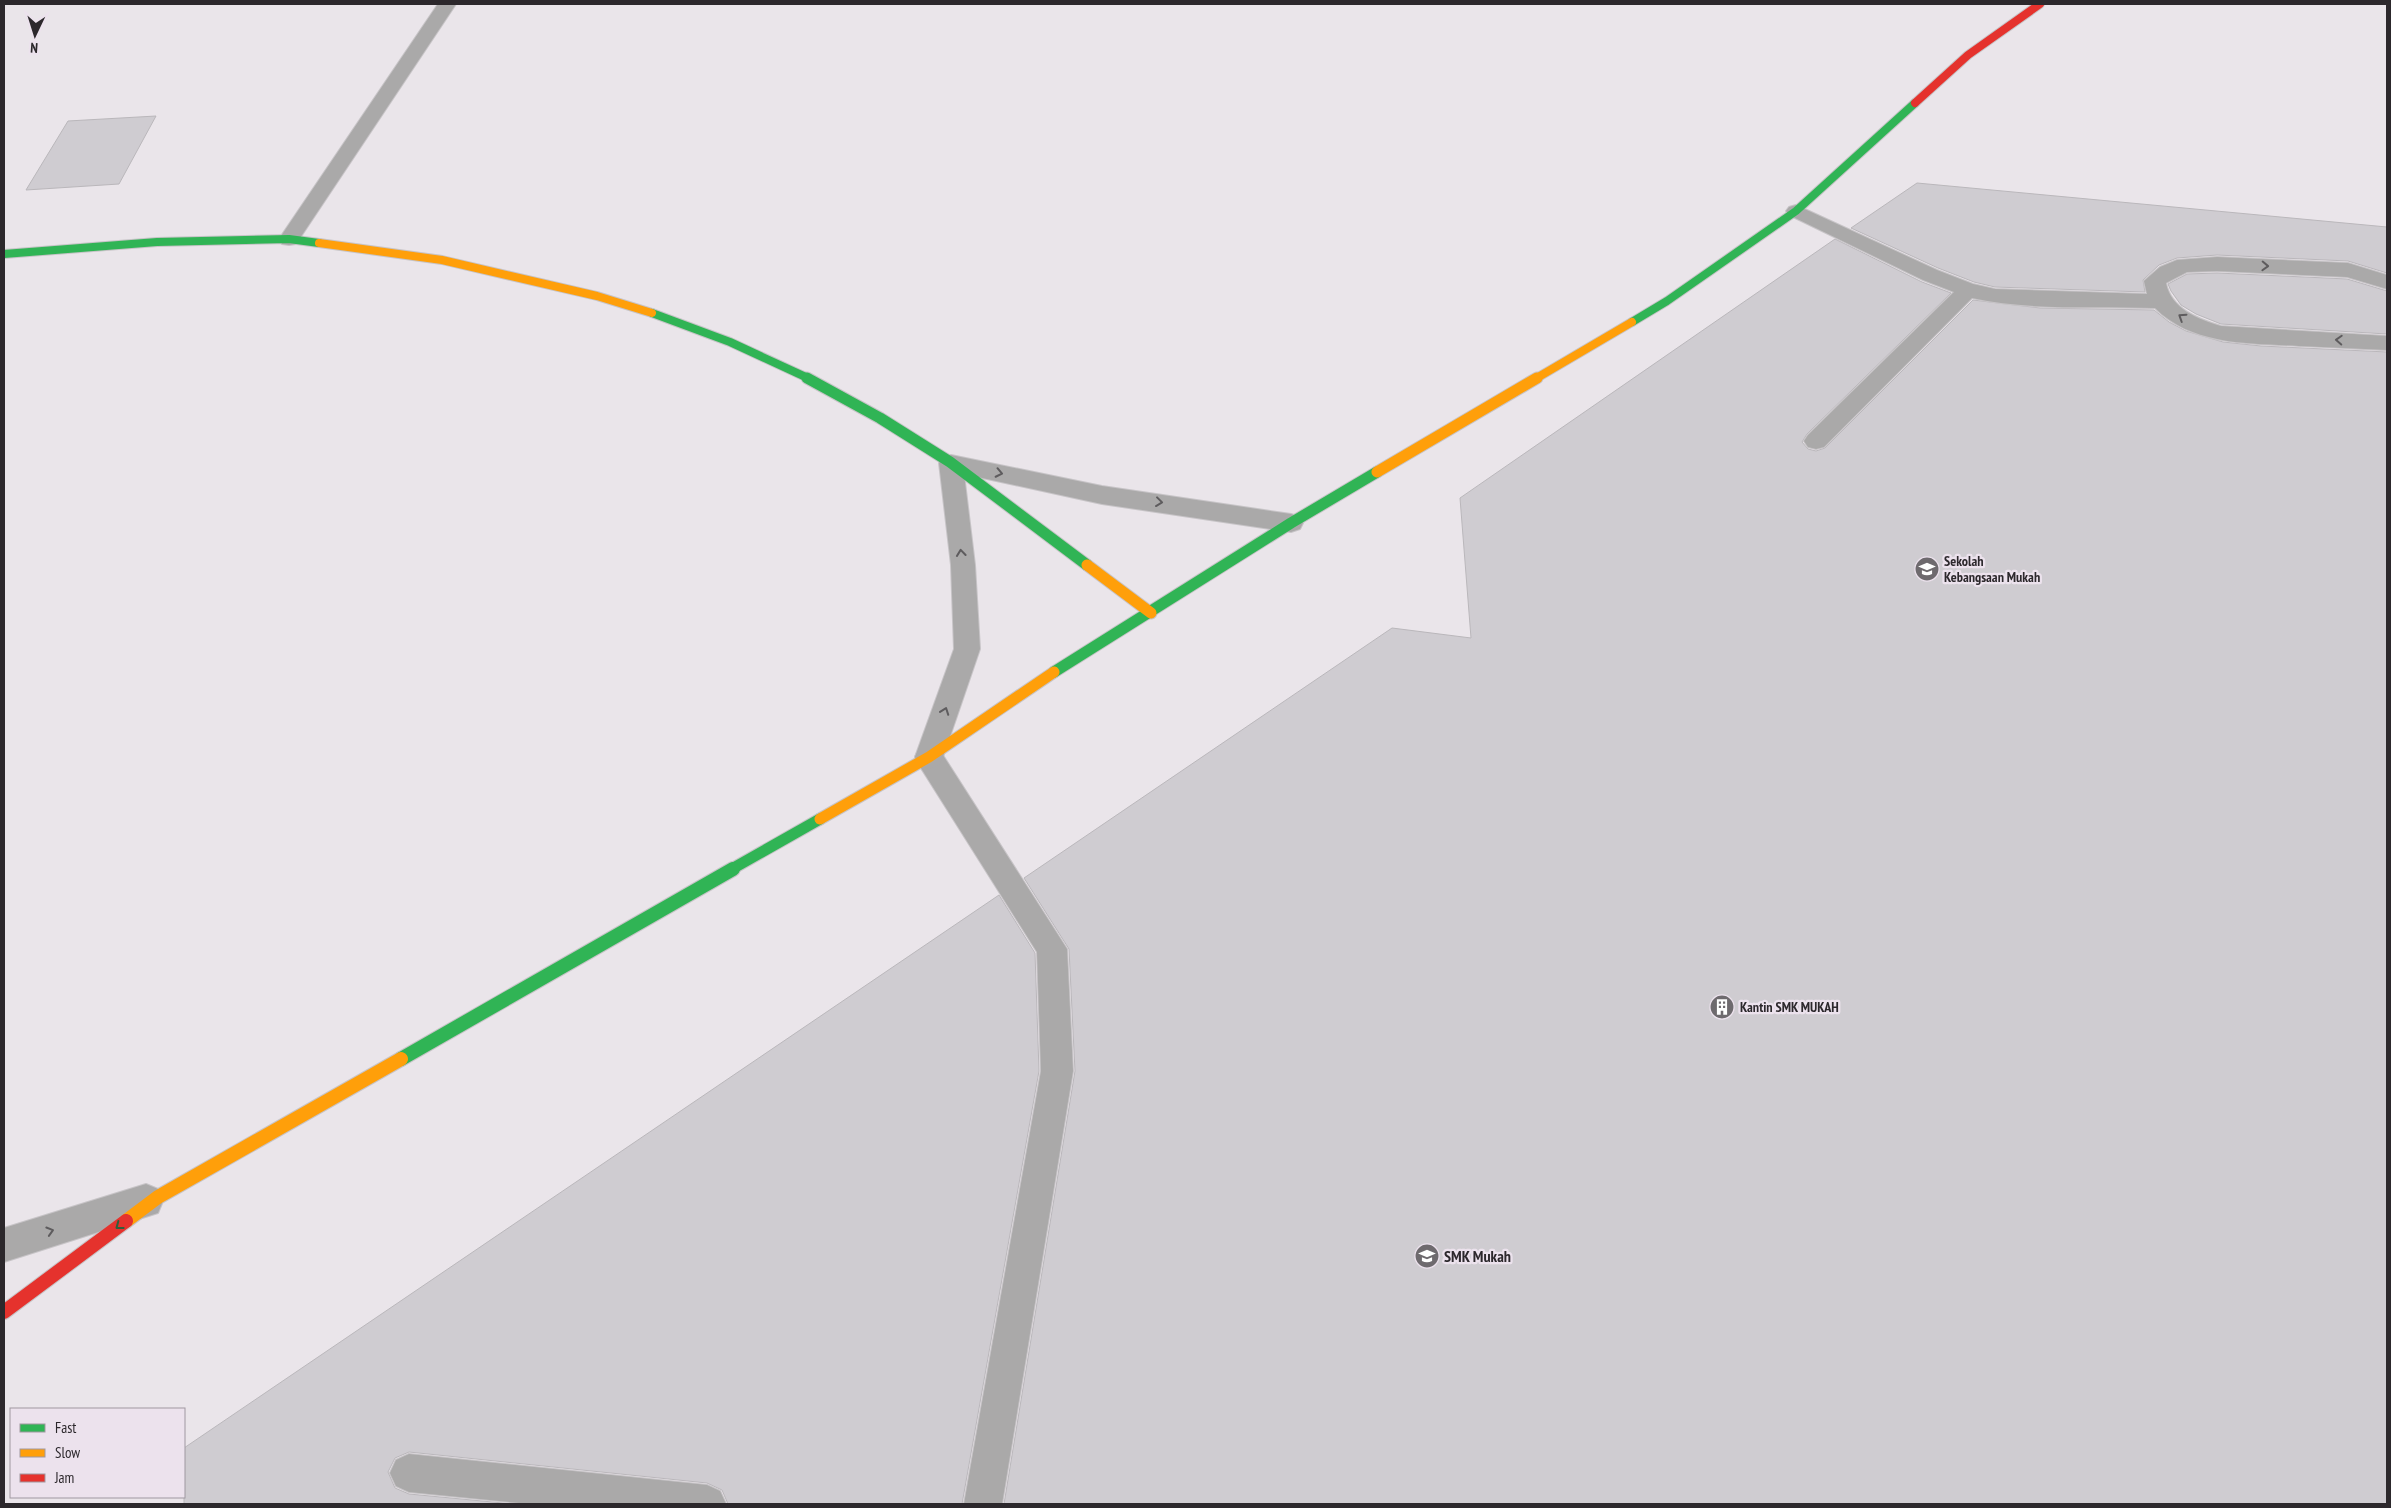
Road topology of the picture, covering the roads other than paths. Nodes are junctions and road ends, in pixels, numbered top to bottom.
1 (447, 4) edge
2 (2040, 4) edge
3 (1796, 211) junction
4 (288, 239) junction
5 (4, 254) edge
6 (2387, 282) edge
7 (1968, 290) junction
8 (2161, 301) junction
9 (2387, 343) edge
10 (1816, 441) dead end
11 (951, 463) junction
12 (1291, 523) junction
13 (1151, 613) junction
14 (929, 757) junction
15 (158, 1197) junction
16 (4, 1246) edge
17 (4, 1312) edge
18 (409, 1473) dead end
19 (652, 1502) edge
20 (707, 1504) edge
21 (983, 1504) edge

1 - 4 street
2 - 3 street
3 - 7 street
3 - 12 street
4 - 5 street
4 - 11 street
8 -> 6 street
7 - 8 street
7 - 10 street
9 -> 8 street
11 -> 12 street
11 - 13 street
14 -> 11 street
12 - 13 street
13 - 14 street
14 - 15 street
14 - 21 street
16 -> 15 street
15 -> 17 street
18 - 19 street
19 - 20 street

